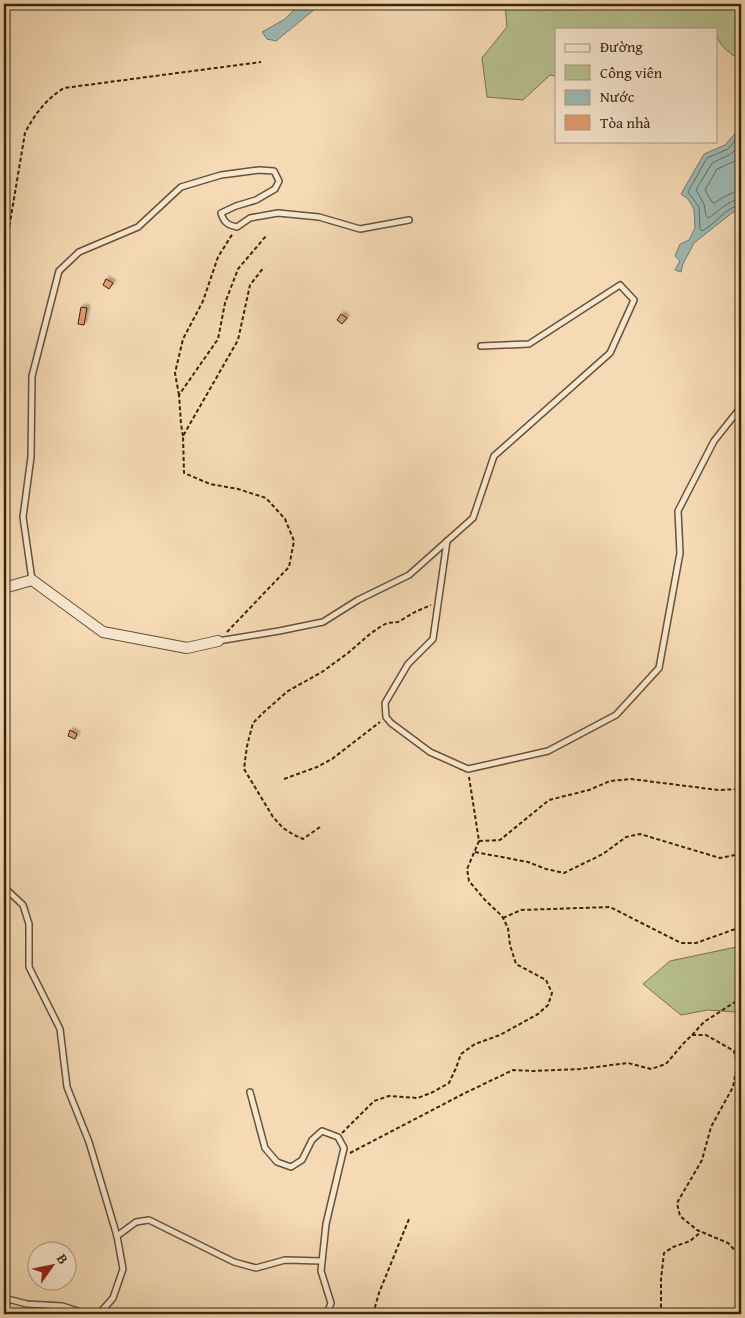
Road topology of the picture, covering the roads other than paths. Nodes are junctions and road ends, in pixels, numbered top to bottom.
1 (409, 220) dead end
2 (481, 346) dead end
3 (741, 407) edge
4 (447, 541) junction
5 (32, 580) junction
6 (4, 588) edge
7 (218, 641) joint
8 (4, 890) edge
9 (250, 1092) dead end
10 (118, 1236) junction
11 (322, 1261) junction
12 (4, 1298) edge
13 (87, 1314) edge
14 (98, 1314) edge
15 (327, 1314) edge

1 - 5 lane
2 - 4 lane
3 - 4 lane
4 - 7 lane
5 - 6 street
5 - 7 street
8 - 10 lane
9 - 11 lane
10 - 11 lane
10 - 14 lane
11 - 15 lane
12 - 13 lane

